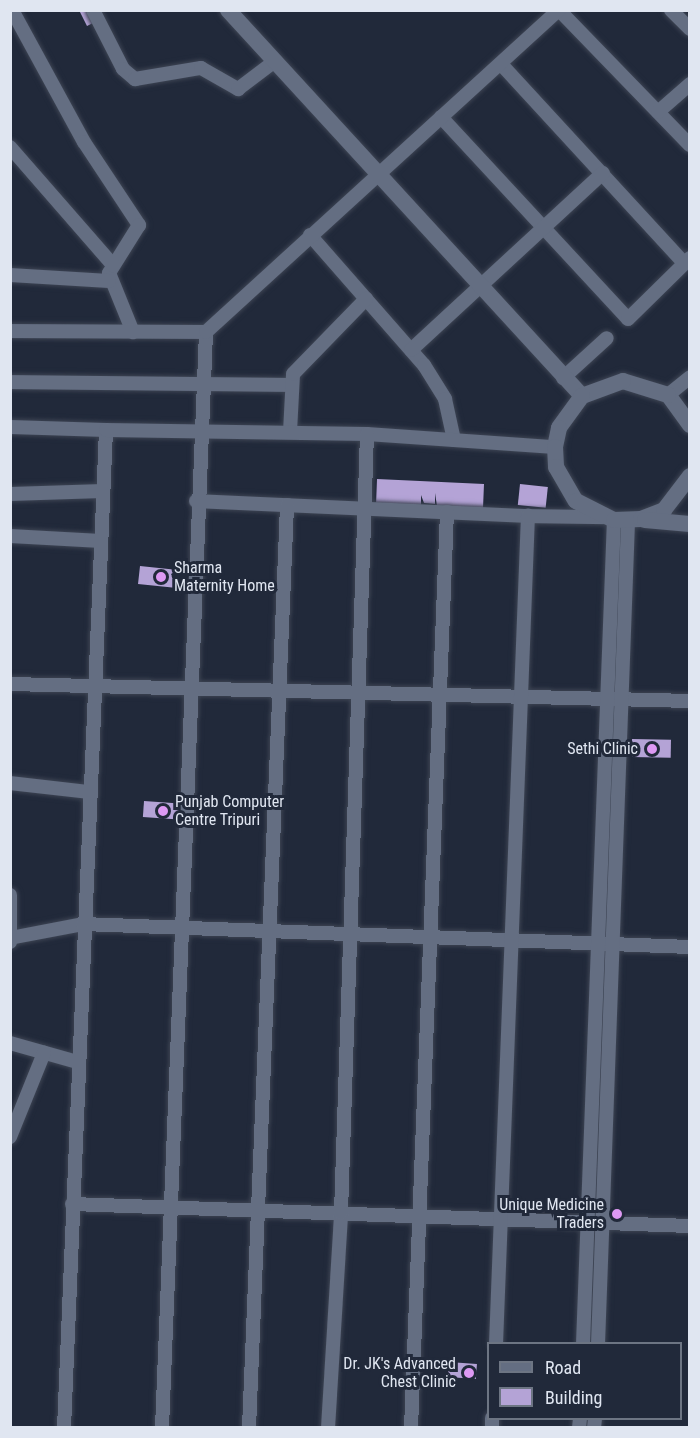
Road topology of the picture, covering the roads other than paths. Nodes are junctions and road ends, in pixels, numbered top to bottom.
1 (12, 10) edge
2 (93, 10) edge
3 (228, 10) edge
4 (559, 10) edge
5 (671, 10) edge
6 (690, 29) edge
7 (275, 61) junction
8 (501, 64) junction
9 (690, 84) edge
10 (658, 112) junction
11 (441, 117) junction
12 (690, 145) edge
13 (10, 147) edge
14 (379, 173) junction
15 (603, 173) junction
16 (543, 224) junction
17 (310, 235) junction
18 (687, 261) edge
19 (113, 265) junction
20 (10, 275) edge
21 (109, 281) junction
22 (476, 287) junction
23 (366, 299) junction
24 (10, 331) edge
25 (133, 332) junction
26 (206, 332) junction
27 (607, 338) dead end
28 (411, 350) junction
29 (690, 377) edge
30 (563, 378) junction
31 (10, 382) edge
32 (289, 385) junction
33 (200, 386) junction
34 (668, 395) junction
35 (582, 396) junction
36 (690, 425) edge
37 (10, 427) edge
38 (198, 429) junction
39 (106, 430) junction
40 (290, 432) junction
41 (367, 434) junction
42 (454, 440) junction
43 (555, 447) junction
44 (690, 476) edge
45 (103, 491) junction
46 (10, 494) edge
47 (196, 501) junction
48 (287, 505) junction
49 (367, 508) junction
50 (447, 512) junction
51 (528, 516) junction
52 (622, 519) junction
53 (690, 524) edge
54 (10, 536) edge
55 (101, 541) junction
56 (10, 684) edge
57 (195, 686) junction
58 (96, 687) junction
59 (281, 690) junction
60 (360, 691) junction
61 (441, 696) junction
62 (520, 697) junction
63 (609, 697) junction
64 (625, 698) junction
65 (690, 702) edge
66 (10, 783) edge
67 (89, 792) junction
68 (10, 895) edge
69 (83, 924) junction
70 (180, 926) junction
71 (269, 930) junction
72 (351, 933) junction
73 (429, 936) junction
74 (11, 939) edge
75 (511, 939) junction
76 (606, 943) junction
77 (690, 947) edge
78 (10, 1042) edge
79 (44, 1053) junction
80 (77, 1062) junction
81 (10, 1137) edge
82 (72, 1204) junction
83 (170, 1207) junction
84 (258, 1210) junction
85 (341, 1213) junction
86 (419, 1216) junction
87 (501, 1219) junction
88 (589, 1222) junction
89 (604, 1223) junction
90 (690, 1226) edge
91 (496, 1342) edge
92 (583, 1342) edge
93 (598, 1342) edge
94 (64, 1428) edge
95 (162, 1428) edge
96 (249, 1428) edge
97 (328, 1428) edge
98 (411, 1428) edge

1 - 19 street
2 - 7 street
3 - 7 street
4 - 8 street
4 - 10 street
5 - 6 street
7 - 14 street
8 - 11 street
8 - 15 street
9 - 10 street
10 - 12 street
11 - 14 street
11 - 16 street
13 - 19 street
14 - 17 street
14 - 22 street
15 - 16 street
15 - 18 street
16 - 18 street
16 - 22 street
17 - 23 street
17 - 26 street
19 - 21 street
20 - 21 street
21 - 25 street
22 - 28 street
22 - 30 street
23 - 28 street
23 - 32 street
24 - 25 street
25 - 26 street
26 - 33 street
27 - 30 street
28 - 42 street
29 - 34 street
30 - 35 street
31 - 33 street
32 - 33 street
32 - 40 street
33 - 38 street
34 - 35 street
34 - 36 street
35 - 43 street
37 - 39 street
38 - 39 street
38 - 40 street
38 - 47 street
39 - 45 street
40 - 41 street
41 - 42 street
41 - 49 street
42 - 43 street
43 - 52 street
44 - 52 street
45 - 46 street
45 - 55 street
47 - 48 street
47 - 57 street
48 - 49 street
48 - 59 street
49 - 50 street
49 - 60 street
50 - 51 street
50 - 61 street
51 - 52 street
51 - 62 street
52 - 53 street
52 - 63 street
52 - 64 street
54 - 55 street
55 - 58 street
56 - 58 street
57 - 58 street
57 - 59 street
57 - 70 street
58 - 67 street
59 - 60 street
59 - 71 street
60 - 61 street
60 - 72 street
61 - 62 street
61 - 73 street
62 - 63 street
62 - 75 street
63 - 64 street
63 - 76 street
64 - 65 street
64 - 76 street
66 - 67 street
67 - 69 street
68 - 74 street
69 - 70 street
69 - 74 street
69 - 80 street
70 - 71 street
70 - 83 street
71 - 72 street
71 - 84 street
72 - 73 street
72 - 85 street
73 - 75 street
73 - 86 street
75 - 76 street
75 - 87 street
76 - 77 street
76 - 88 street
76 - 89 street
78 - 79 street
79 - 80 street
79 - 81 street
80 - 82 street
82 - 83 street
82 - 94 street
83 - 84 street
83 - 95 street
84 - 85 street
84 - 96 street
85 - 86 street
85 - 97 street
86 - 87 street
86 - 98 street
87 - 88 street
87 - 91 street
88 - 89 street
88 - 92 street
89 - 90 street
89 - 93 street

